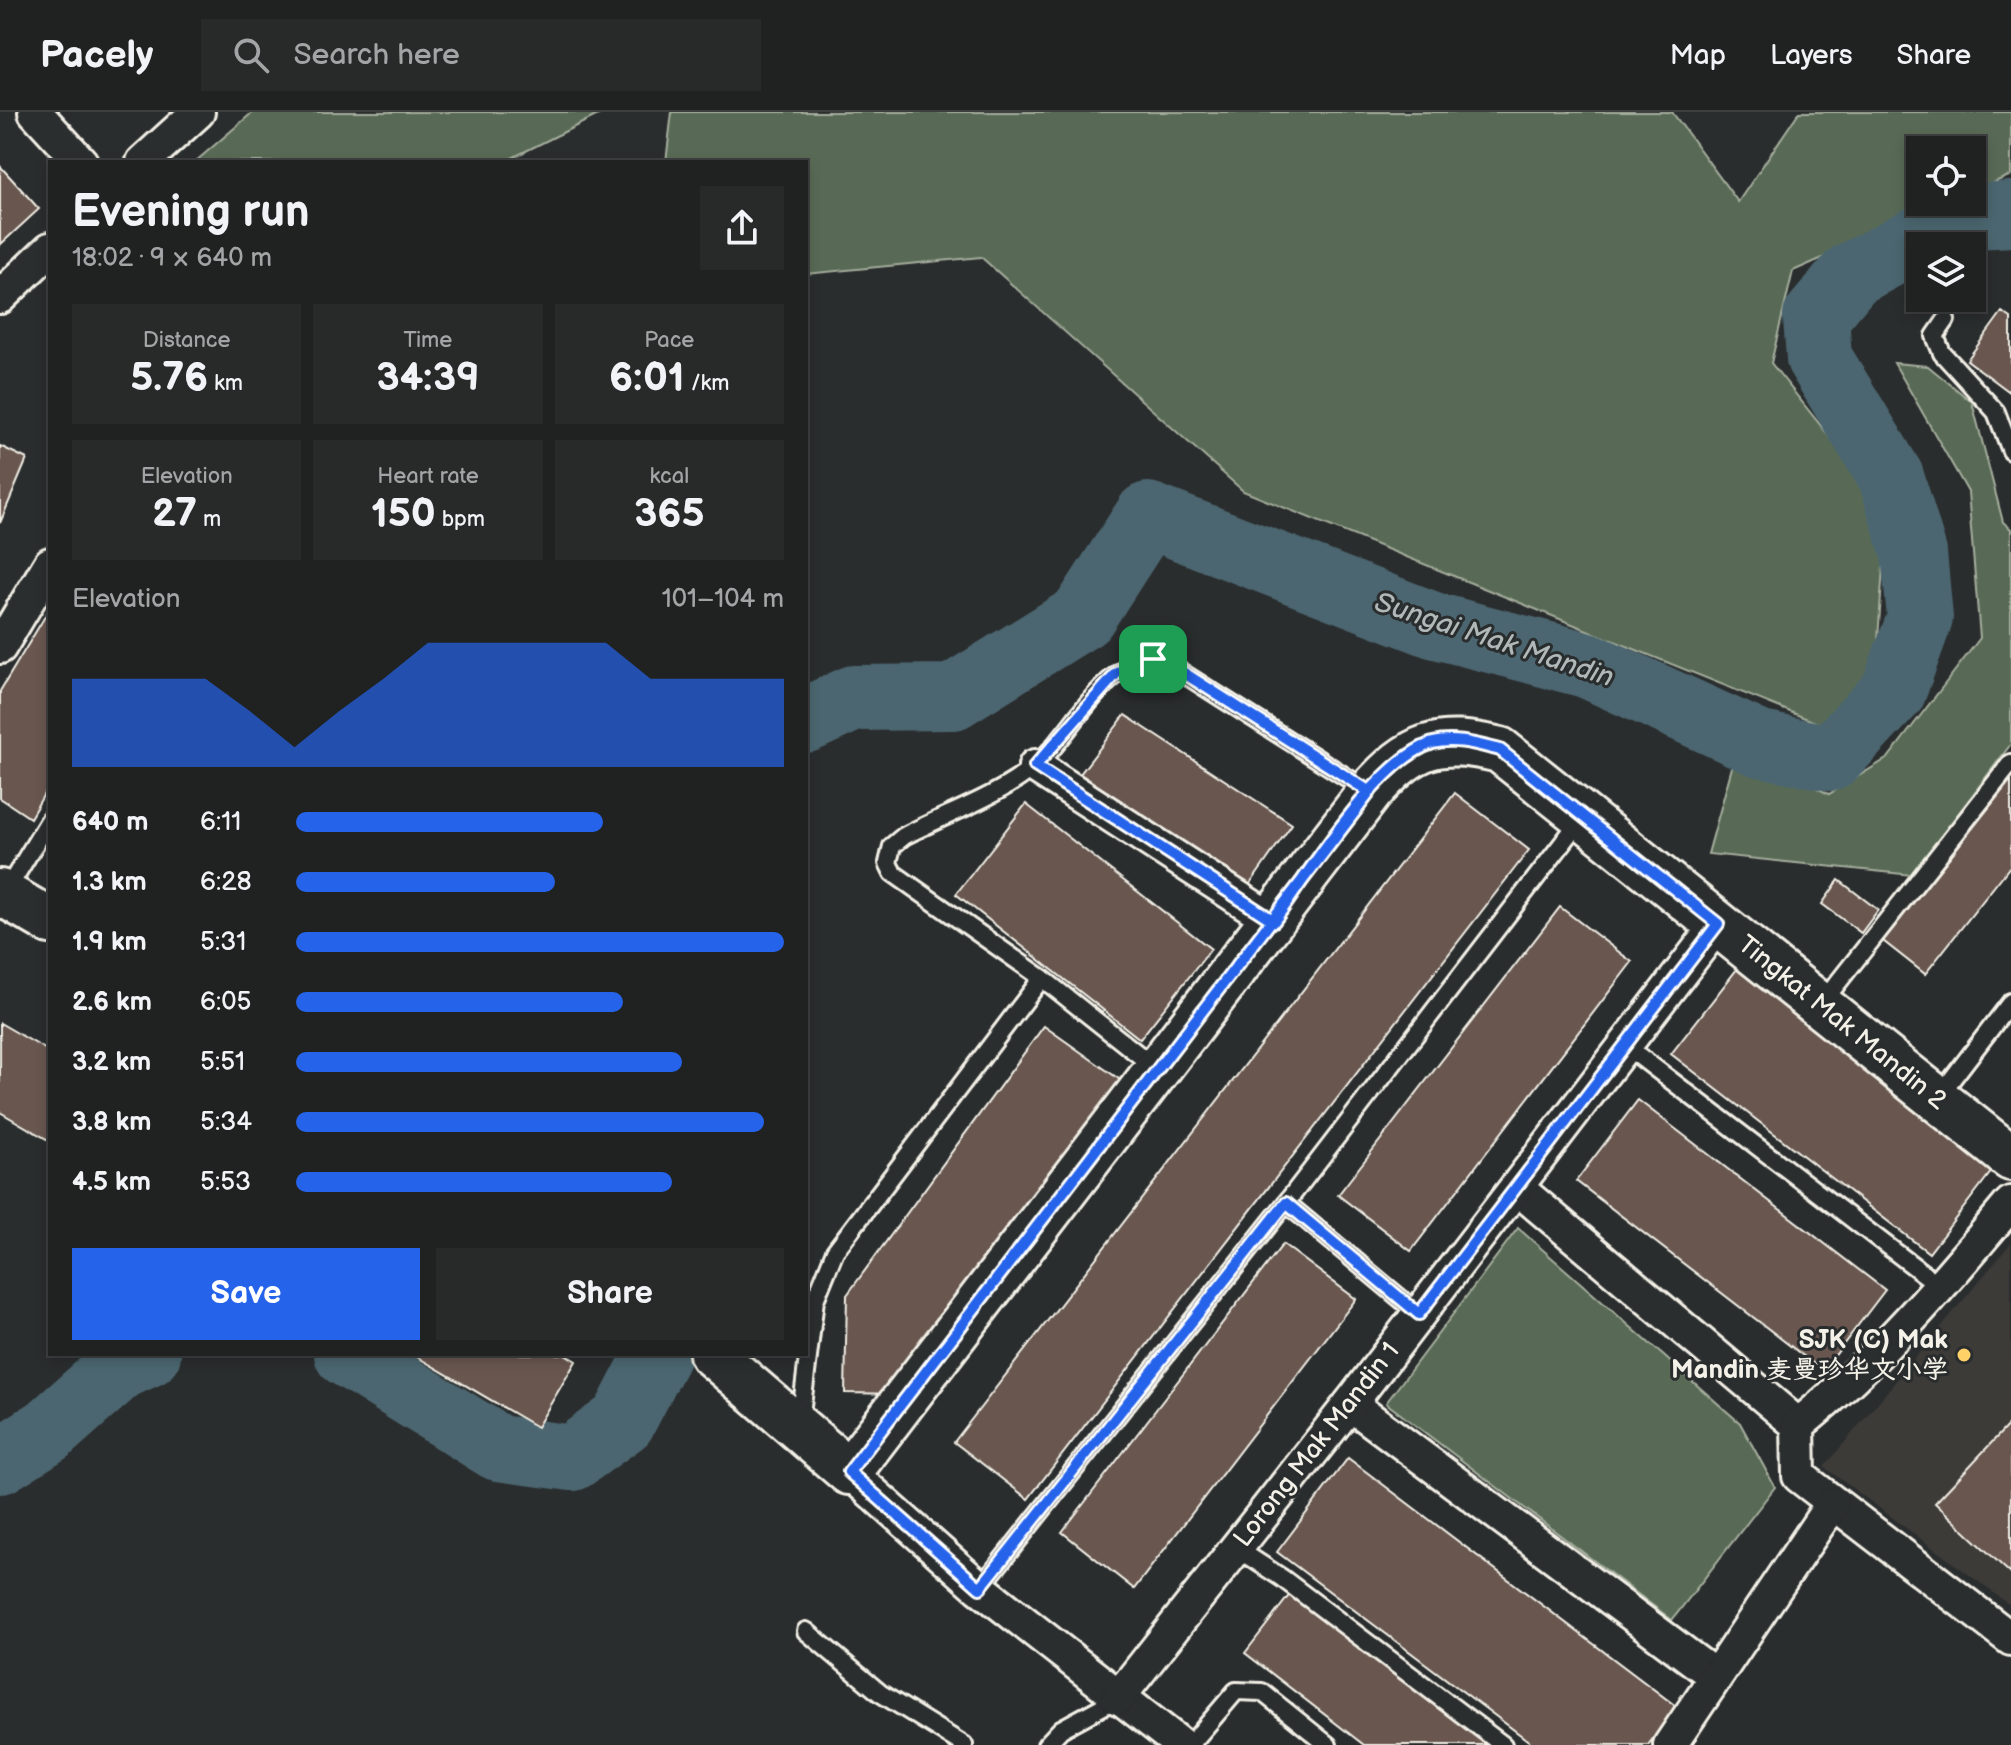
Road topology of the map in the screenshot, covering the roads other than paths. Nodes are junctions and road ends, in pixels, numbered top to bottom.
1 (35, 112) edge
2 (198, 112) edge
3 (79, 160) edge
4 (145, 160) edge
5 (48, 251) edge
6 (0, 297) edge
7 (1946, 320) dead end
8 (2011, 451) edge
9 (48, 567) edge
10 (0, 647) edge
11 (2011, 763) edge
12 (1035, 766) junction
13 (1370, 792) junction
14 (1583, 816) junction
15 (48, 822) edge
16 (2, 893) edge
17 (48, 920) edge
18 (1274, 921) junction
19 (1718, 924) junction
20 (1042, 978) junction
21 (2011, 1002) edge
22 (1820, 1005) junction
23 (1626, 1046) junction
24 (1159, 1071) junction
25 (1937, 1099) junction
26 (2011, 1158) edge
27 (1517, 1188) junction
28 (1286, 1203) junction
29 (2011, 1203) edge
30 (1941, 1287) junction
31 (1419, 1314) junction
32 (714, 1356) edge
33 (1350, 1404) junction
34 (1798, 1425) junction
35 (799, 1432) junction
36 (849, 1472) junction
37 (1832, 1504) junction
38 (1236, 1548) junction
39 (980, 1588) junction
40 (806, 1631) dead end
41 (2011, 1639) edge
42 (1715, 1676) junction
43 (1118, 1698) junction
44 (964, 1745) edge
45 (1046, 1745) edge
46 (1181, 1745) edge
47 (1190, 1745) edge
48 (1328, 1745) edge
49 (1503, 1745) edge
50 (1670, 1745) edge

1 - 3 street
2 - 4 street
5 - 6 street
7 - 8 lane
9 - 10 street
11 - 22 lane
12 - 13 lane
12 - 18 street
12 - 20 lane
13 - 14 street, Tingkat Mak Mandin 2
13 - 18 street
14 - 19 street, Tingkat Mak Mandin 2
14 - 28 lane
15 - 16 lane
16 - 17 street
18 - 24 street
19 - 22 street, Tingkat Mak Mandin 2
19 - 23 street, Lorong Mak Mandin 1
20 - 24 lane
20 - 35 lane
21 - 25 lane
22 - 25 street, Tingkat Mak Mandin 2
23 - 27 street, Lorong Mak Mandin 1
23 - 30 lane
24 - 36 street
25 - 26 street, Tingkat Mak Mandin 2
27 - 31 street, Lorong Mak Mandin 1
27 - 34 street
28 - 31 lane
28 - 39 lane
29 - 30 street
30 - 34 street
31 - 33 street, Lorong Mak Mandin 1
32 - 35 street
33 - 38 street, Lorong Mak Mandin 1
33 - 42 street
34 - 37 street
35 - 36 street
36 - 39 street
37 - 41 street
37 - 42 street
38 - 43 street, Lorong Mak Mandin 1
38 - 49 lane
39 - 43 street
40 - 44 lane
42 - 50 street
43 - 45 lane
43 - 46 street
47 - 48 lane

